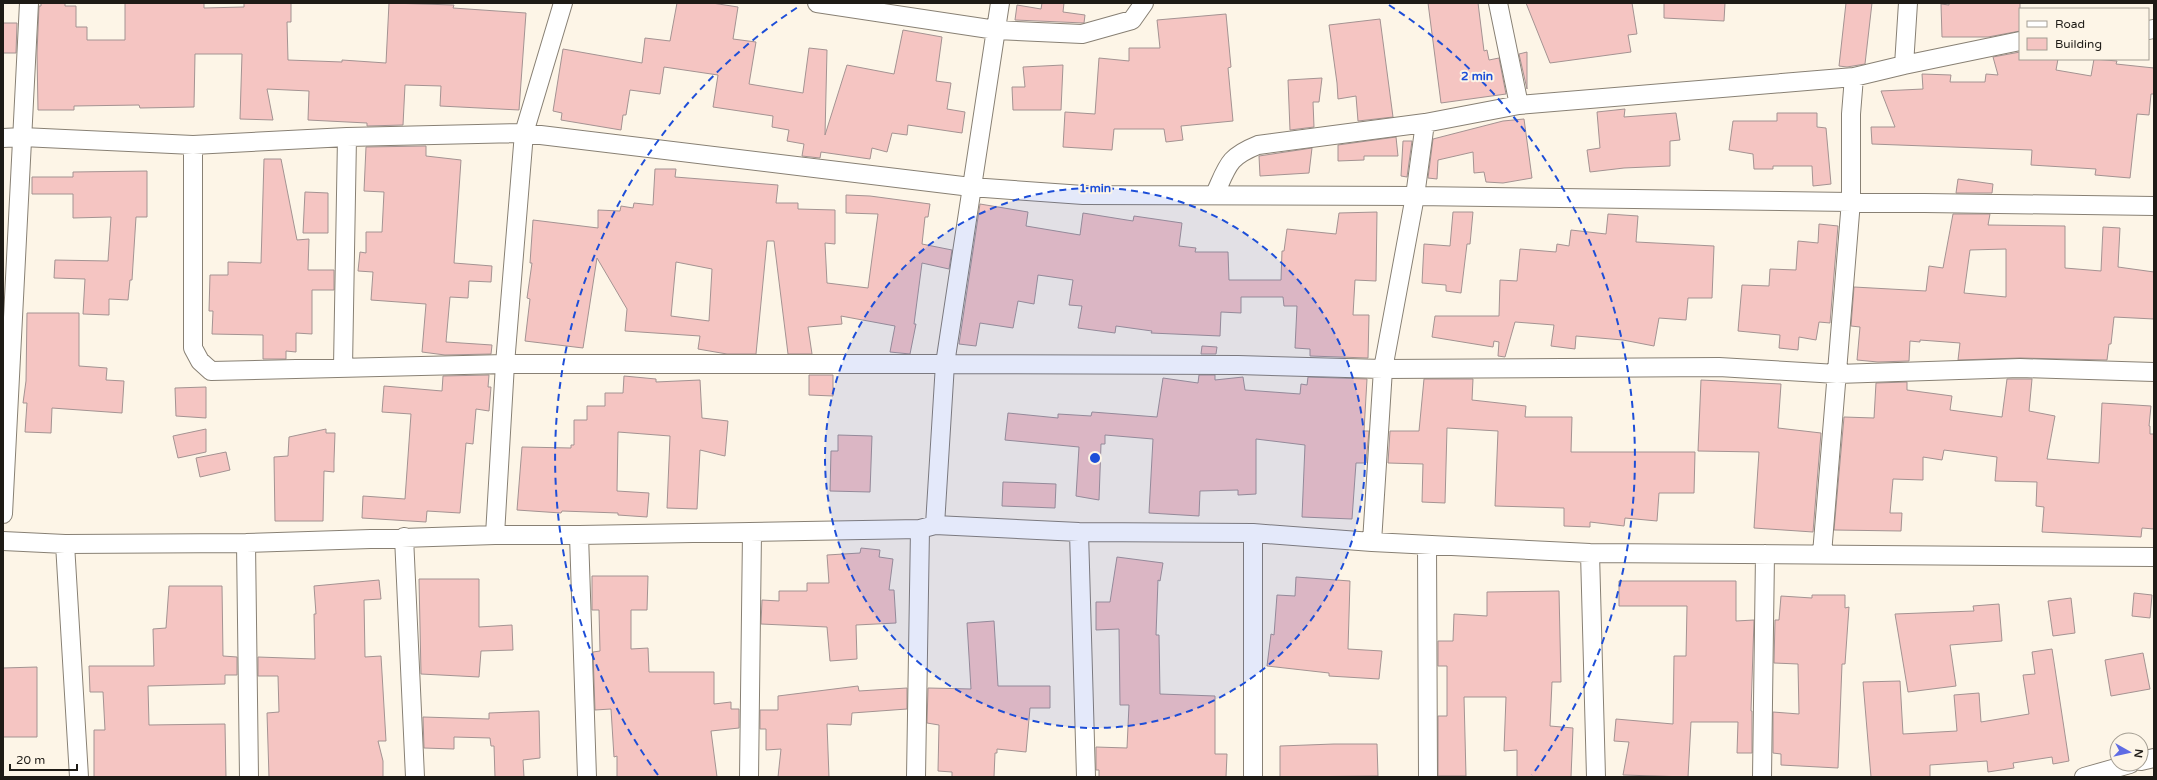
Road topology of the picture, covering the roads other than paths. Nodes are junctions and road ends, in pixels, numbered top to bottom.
1 (29, 3) edge
2 (563, 3) edge
3 (817, 3) edge
4 (1000, 3) edge
5 (1144, 3) edge
6 (1498, 3) edge
7 (1908, 3) edge
8 (996, 30) junction
9 (2019, 41) edge
10 (1904, 65) junction
11 (1854, 77) junction
12 (1519, 105) junction
13 (1425, 123) junction
14 (524, 133) junction
15 (22, 137) junction
16 (347, 137) junction
17 (3, 138) edge
18 (193, 145) junction
19 (971, 187) junction
20 (1215, 194) junction
21 (1415, 196) junction
22 (1851, 201) junction
23 (2154, 206) edge
24 (505, 364) junction
25 (945, 364) junction
26 (344, 367) junction
27 (1383, 369) junction
28 (2154, 372) edge
29 (1837, 374) junction
30 (3, 514) edge
31 (928, 527) junction
32 (752, 532) junction
33 (1079, 532) junction
34 (1253, 533) junction
35 (495, 534) junction
36 (579, 535) junction
37 (404, 537) junction
38 (3, 541) edge
39 (1372, 542) junction
40 (246, 543) junction
41 (64, 544) junction
42 (1427, 545) junction
43 (1590, 553) junction
44 (1765, 554) junction
45 (1822, 554) junction
46 (2154, 557) edge
47 (2109, 770) edge
48 (78, 777) edge
49 (249, 777) edge
50 (415, 777) edge
51 (587, 777) edge
52 (749, 777) edge
53 (916, 777) edge
54 (1086, 777) edge
55 (1253, 777) edge
56 (1428, 777) edge
57 (1596, 777) edge
58 (1762, 777) edge
59 (2084, 777) edge

1 - 15 street
2 - 14 street
3 - 8 street
4 - 8 street
5 - 8 street
6 - 12 street
7 - 10 street
8 - 19 street
9 - 10 street
10 - 11 street
11 - 12 street
11 - 22 street
12 - 13 street
13 - 20 street
13 - 21 street
14 - 16 street
14 - 19 street
14 - 24 street
15 - 17 street
15 - 18 street
15 - 30 street
16 - 18 street
16 - 26 street
18 - 26 street
19 - 20 street
19 - 25 street
20 - 21 street
21 - 22 street
21 - 27 street
22 - 23 street
22 - 29 street
24 - 25 street
24 - 26 street
24 - 35 street
25 - 27 street
25 - 31 street
27 - 29 street
27 - 39 street
28 - 29 street
29 - 45 street
31 - 32 street
31 - 33 street
31 - 53 street
32 - 36 street
32 - 52 street
33 - 34 street
33 - 54 street
34 - 39 street
34 - 55 street
35 - 36 street
35 - 37 street
36 - 51 street
37 - 40 street
37 - 50 street
38 - 41 street
39 - 42 street
40 - 41 street
40 - 49 street
41 - 48 street
42 - 43 street
42 - 56 street
43 - 44 street
43 - 57 street
44 - 45 street
44 - 58 street
45 - 46 street
47 - 59 street

